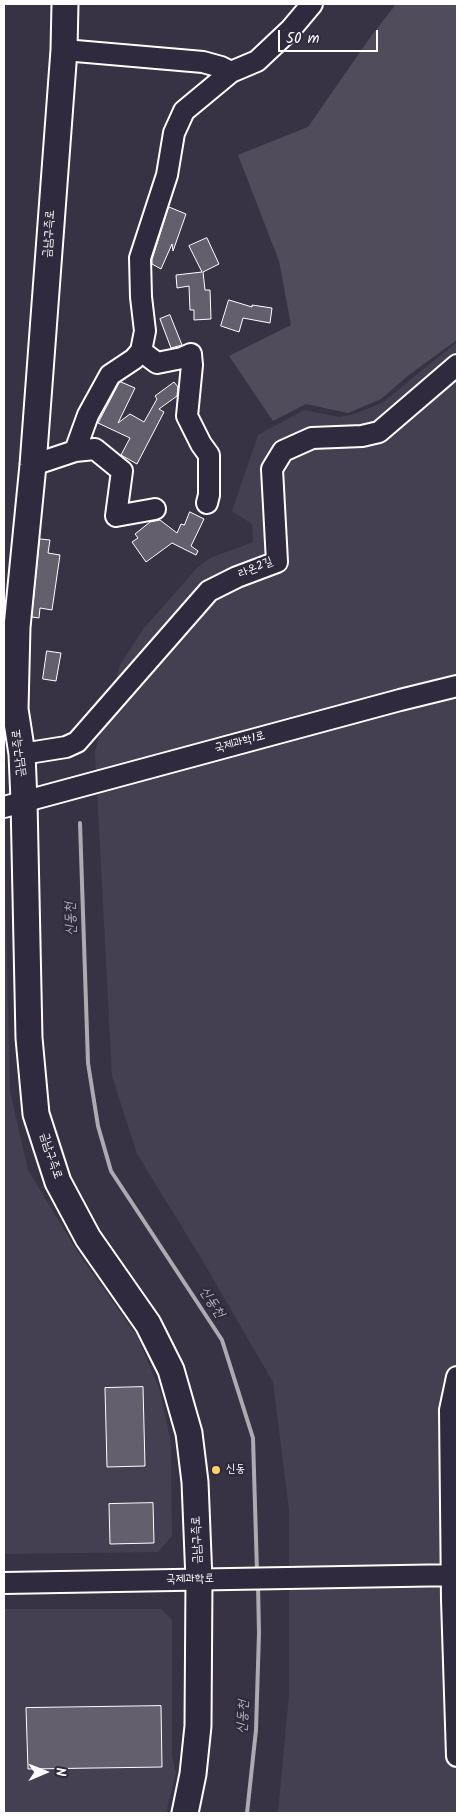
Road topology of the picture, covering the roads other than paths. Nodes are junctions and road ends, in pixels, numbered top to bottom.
1 (65, 4) edge
2 (312, 4) edge
3 (64, 50) junction
4 (231, 72) junction
5 (140, 351) junction
6 (457, 365) edge
7 (75, 451) junction
8 (33, 465) junction
9 (207, 503) dead end
10 (155, 509) dead end
11 (457, 686) edge
12 (22, 754) junction
13 (14, 804) edge
14 (457, 1377) edge
15 (454, 1575) edge
16 (199, 1580) junction
17 (4, 1583) edge
18 (457, 1756) edge
19 (185, 1813) edge

1 - 3 main road, 금남구즉로
2 - 4 street
3 - 4 street
3 - 8 main road, 금남구즉로
4 - 5 street
5 - 7 street
5 - 9 street
6 - 12 street, 라온2길
7 - 8 street
7 - 10 street
8 - 12 main road, 금남구즉로
11 - 13 street, 국제과학1로
12 - 13 main road, 금남구즉로
13 - 16 main road, 금남구즉로
14 - 15 street
15 - 16 street, 국제과학로
15 - 18 street
16 - 17 street, 국제과학로
16 - 19 main road, 금남구즉로

